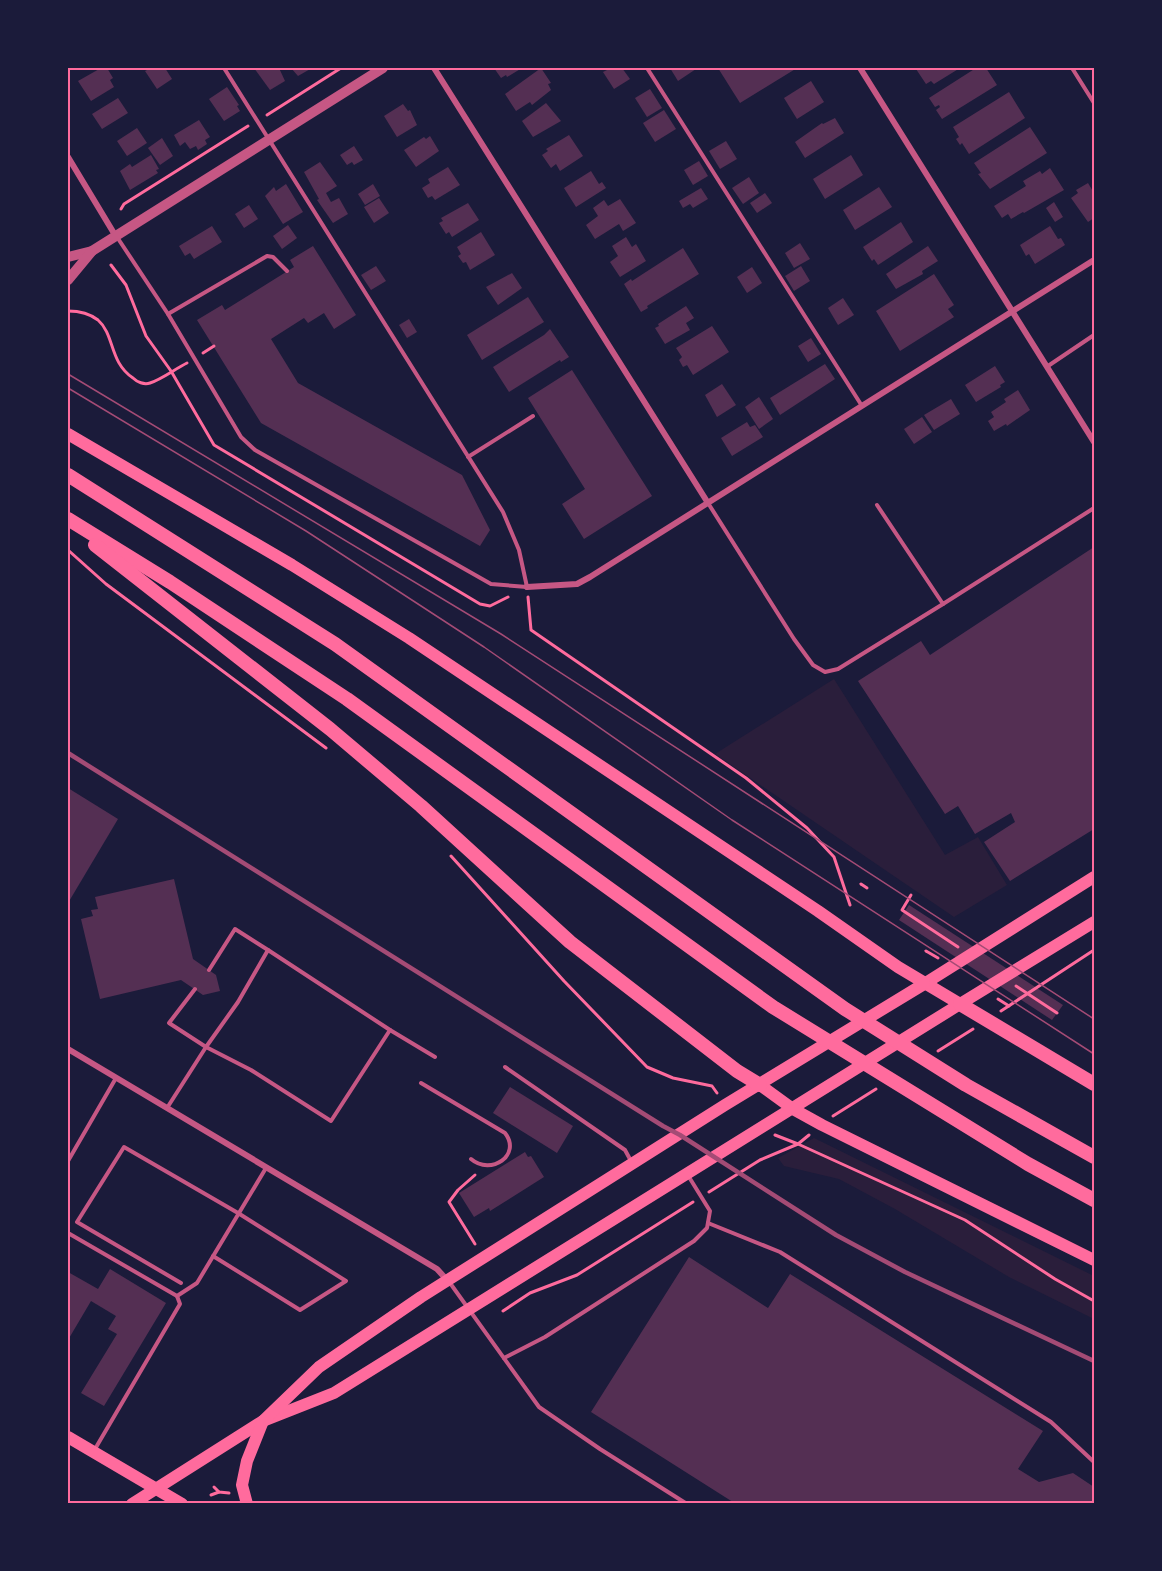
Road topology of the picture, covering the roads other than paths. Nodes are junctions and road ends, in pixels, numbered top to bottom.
1 (224, 68) edge
2 (383, 68) edge
3 (434, 68) edge
4 (647, 68) edge
5 (860, 68) edge
6 (1072, 68) edge
7 (1095, 103) edge
8 (268, 140) junction
9 (68, 157) edge
10 (115, 236) junction
11 (92, 251) junction
12 (68, 257) edge
13 (1095, 260) edge
14 (287, 271) dead end
15 (68, 280) edge
16 (1014, 312) junction
17 (168, 314) junction
18 (1094, 335) edge
19 (1048, 366) junction
20 (862, 407) junction
21 (533, 416) dead end
22 (68, 434) edge
23 (1095, 441) edge
24 (468, 457) junction
25 (68, 476) edge
26 (708, 503) junction
27 (877, 505) dead end
28 (1095, 508) edge
29 (68, 521) edge
30 (527, 587) junction
31 (943, 604) junction
32 (1095, 877) edge
33 (1095, 922) edge
34 (268, 950) junction
35 (209, 970) dead end
36 (924, 984) junction
37 (195, 989) dead end
38 (960, 1004) junction
39 (390, 1030) junction
40 (206, 1047) junction
41 (68, 1049) edge
42 (435, 1057) dead end
43 (505, 1067) dead end
44 (116, 1078) junction
45 (421, 1083) dead end
46 (1095, 1084) edge
47 (760, 1085) junction
48 (167, 1108) junction
49 (794, 1109) junction
50 (1095, 1157) edge
51 (471, 1159) dead end
52 (68, 1161) edge
53 (633, 1164) junction
54 (266, 1167) junction
55 (688, 1174) junction
56 (1095, 1200) edge
57 (238, 1213) junction
58 (708, 1223) junction
59 (68, 1233) edge
60 (213, 1256) junction
61 (1095, 1260) edge
62 (448, 1280) junction
63 (181, 1283) dead end
64 (177, 1296) junction
65 (470, 1310) junction
66 (504, 1358) junction
67 (263, 1421) junction
68 (68, 1437) edge
69 (93, 1452) junction
70 (1095, 1462) edge
71 (154, 1489) junction
72 (132, 1503) edge
73 (182, 1503) edge
74 (247, 1503) edge
75 (687, 1503) edge

1 - 8 lane
2 - 8 street
3 - 26 street
4 - 20 lane
5 - 16 street
6 - 7 lane
8 - 10 street
8 - 24 lane
9 - 10 street
10 - 11 street
10 - 17 lane
11 - 12 street
11 - 15 street
13 - 16 street
14 - 17 lane
16 - 19 street
16 - 20 street
17 - 30 lane
18 - 19 lane
19 - 23 street
20 - 26 street
21 - 24 lane
22 - 36 main road
24 - 30 lane
25 - 50 highway
26 - 30 street
26 - 31 lane
27 - 31 lane
28 - 31 lane
29 - 47 highway
29 - 56 highway
32 - 36 main road
33 - 38 main road
34 - 35 lane
34 - 39 lane
34 - 40 lane
36 - 38 main road
36 - 47 main road
37 - 40 lane
38 - 46 highway
38 - 49 main road
39 - 40 lane
39 - 42 lane
40 - 48 lane
41 - 44 street
43 - 53 lane
44 - 48 street
44 - 52 lane
45 - 51 lane
47 - 49 main road
47 - 53 main road
48 - 54 street
49 - 55 main road
49 - 61 main road
53 - 62 main road
54 - 57 lane
54 - 62 street
55 - 58 lane
55 - 65 main road
57 - 60 lane
57 - 60 lane
57 - 63 lane
58 - 66 lane
58 - 70 lane
59 - 64 lane
60 - 64 lane
62 - 65 lane
62 - 67 main road
64 - 69 lane
65 - 66 lane
65 - 67 main road
66 - 75 lane
67 - 71 main road
67 - 74 main road
68 - 69 main road
69 - 71 main road
71 - 72 main road
71 - 73 main road

